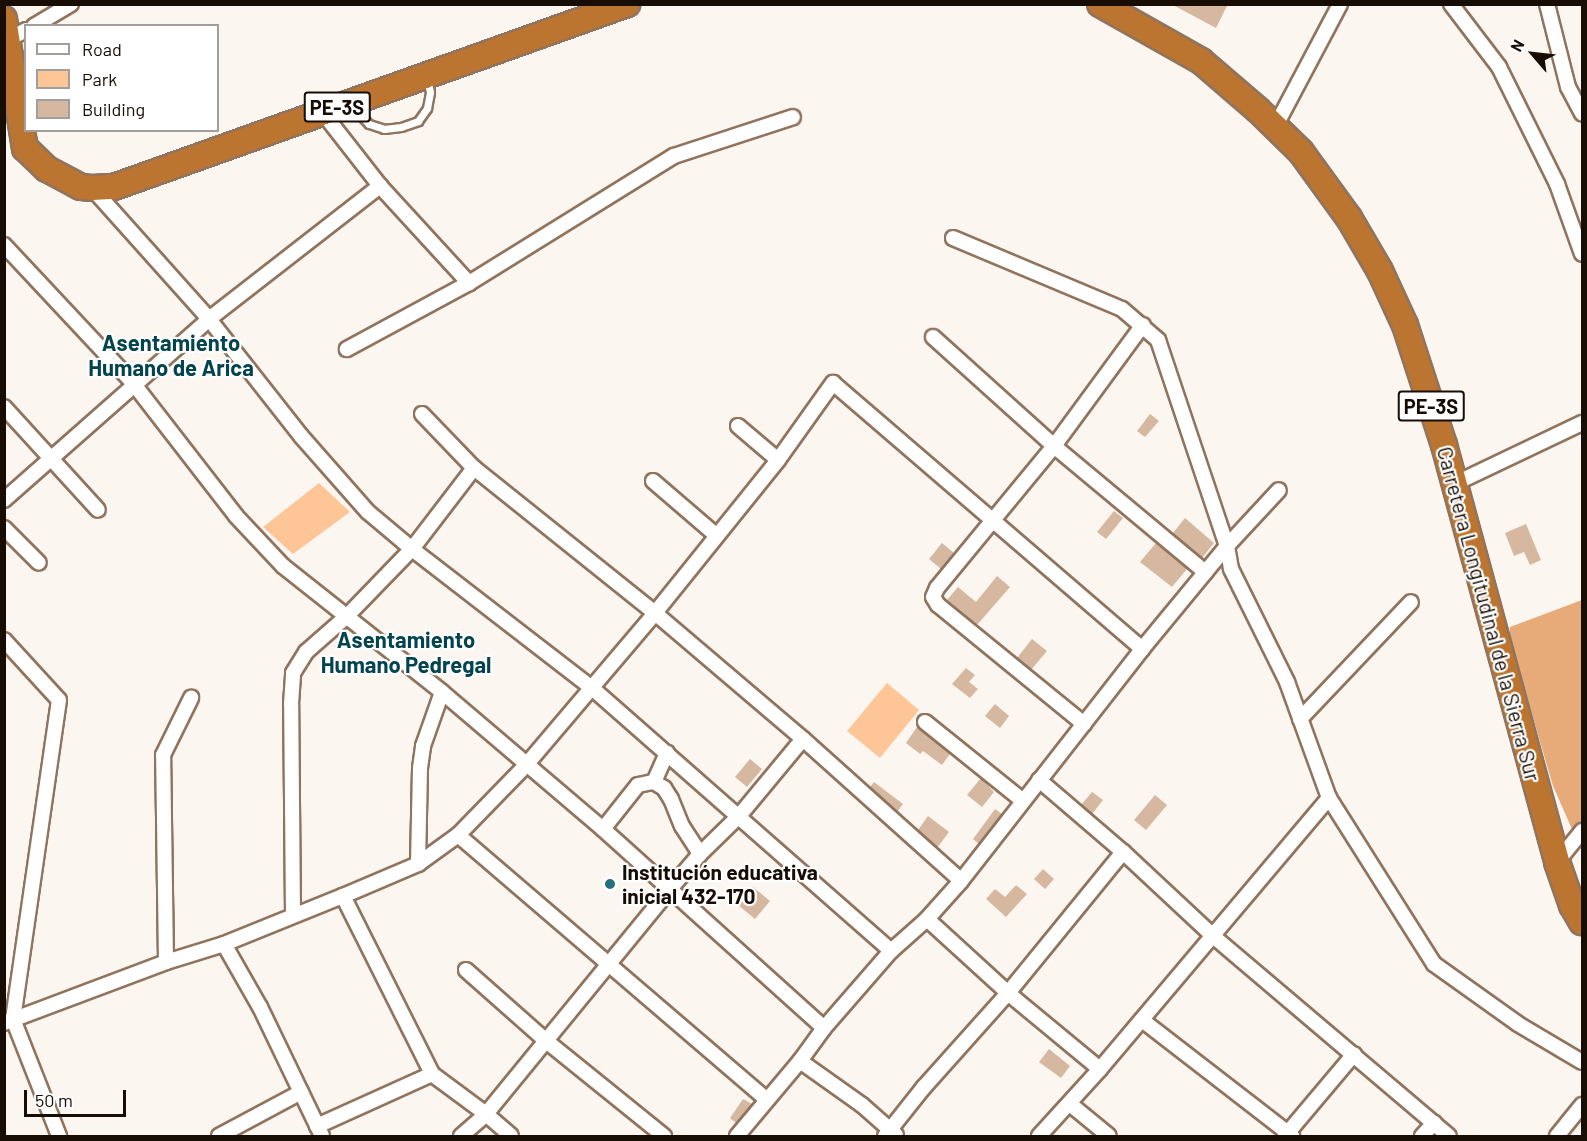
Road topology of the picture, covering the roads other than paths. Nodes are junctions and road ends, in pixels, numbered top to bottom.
1 (71, 4) edge
2 (627, 4) edge
3 (1100, 4) edge
4 (1340, 4) edge
5 (1451, 4) edge
6 (1547, 4) edge
7 (37, 24) edge
8 (13, 29) edge
9 (426, 75) junction
10 (349, 103) junction
11 (11, 108) edge
12 (323, 113) junction
13 (1582, 113) edge
14 (793, 117) dead end
15 (1275, 127) junction
16 (380, 186) junction
17 (93, 188) junction
18 (952, 238) dead end
19 (4, 245) edge
20 (1582, 254) edge
21 (469, 283) junction
22 (209, 318) junction
23 (1143, 325) junction
24 (933, 337) dead end
25 (347, 349) dead end
26 (134, 383) junction
27 (4, 407) edge
28 (422, 414) dead end
29 (1582, 423) edge
30 (738, 426) dead end
31 (1054, 446) junction
32 (52, 457) junction
33 (778, 460) junction
34 (474, 468) junction
35 (653, 481) dead end
36 (1454, 484) junction
37 (1280, 490) dead end
38 (4, 500) edge
39 (98, 510) dead end
40 (994, 522) junction
41 (4, 528) edge
42 (717, 536) junction
43 (1227, 546) junction
44 (412, 549) junction
45 (39, 563) dead end
46 (1205, 572) junction
47 (1411, 602) dead end
48 (655, 613) junction
49 (347, 616) junction
50 (4, 639) edge
51 (1142, 649) junction
52 (592, 688) junction
53 (442, 692) junction
54 (190, 698) dead end
55 (1300, 719) junction
56 (925, 723) dead end
57 (1084, 724) junction
58 (803, 739) junction
59 (667, 753) junction
60 (527, 764) junction
61 (1040, 780) junction
62 (654, 782) junction
63 (1329, 798) junction
64 (1022, 800) junction
65 (739, 816) junction
66 (603, 829) junction
67 (1582, 831) edge
68 (458, 835) junction
69 (1123, 852) junction
70 (700, 854) junction
71 (1557, 862) junction
72 (418, 864) junction
73 (961, 881) junction
74 (670, 889) junction
75 (343, 896) junction
76 (293, 915) junction
77 (927, 919) junction
78 (1582, 922) edge
79 (1214, 936) junction
80 (224, 944) junction
81 (891, 951) junction
82 (166, 962) junction
83 (609, 963) junction
84 (466, 970) dead end
85 (1008, 993) junction
86 (1142, 1020) junction
87 (9, 1021) edge
88 (824, 1028) junction
89 (544, 1040) junction
90 (1354, 1054) junction
91 (800, 1061) junction
92 (1582, 1062) edge
93 (1100, 1069) junction
94 (432, 1074) junction
95 (301, 1092) junction
96 (766, 1099) junction
97 (1070, 1104) junction
98 (1582, 1105) edge
99 (486, 1114) junction
100 (1434, 1123) junction
101 (319, 1131) edge
102 (891, 1134) edge
103 (1289, 1135) edge
104 (59, 1137) edge
105 (219, 1137) edge
106 (461, 1137) edge
107 (511, 1137) edge
108 (664, 1137) edge
109 (737, 1137) edge
110 (1039, 1137) edge
111 (1108, 1137) edge
112 (1422, 1137) edge
113 (1449, 1137) edge
114 (1557, 1137) edge

1 - 7 street
2 - 9 highway, PE-3S
3 - 15 highway, Carretera Longitudinal de la Sierra Sur / PE-3S
4 - 15 street
5 - 20 street
6 - 13 street
8 - 11 highway, PE-3S
9 - 10 highway, PE-3S
9 - 10 lane
10 - 12 highway, PE-3S
11 - 17 highway, PE-3S
12 - 16 street
12 - 17 highway, PE-3S
14 - 21 street
15 - 36 highway, Carretera Longitudinal de la Sierra Sur / PE-3S
16 - 21 street
16 - 22 street
17 - 22 street
18 - 23 street
19 - 26 street
21 - 25 street
22 - 26 street
22 - 44 street
23 - 31 street
23 - 43 street
24 - 31 street
26 - 32 street
26 - 49 street
27 - 32 street
28 - 34 street
29 - 36 street
30 - 33 street
31 - 40 street
31 - 46 street
32 - 38 street
32 - 39 street
33 - 40 street
33 - 42 street
34 - 44 street
34 - 48 street
35 - 42 street
36 - 71 highway, Carretera Longitudinal de la Sierra Sur / PE-3S
37 - 43 street
40 - 51 street
40 - 57 street
41 - 45 street
42 - 48 street
43 - 46 street
43 - 55 street
44 - 49 street
44 - 52 street
46 - 51 street
47 - 55 street
48 - 52 street
48 - 58 street
49 - 53 street
49 - 76 street
50 - 87 street
51 - 57 street
52 - 59 street
52 - 60 street
53 - 60 street
53 - 72 street
54 - 82 street
55 - 63 street
56 - 64 street
57 - 61 street
58 - 65 street
58 - 73 street
59 - 62 street
59 - 65 street
60 - 66 street
60 - 68 street
61 - 64 street
61 - 69 street
62 - 66 street
62 - 70 street
63 - 79 street
63 - 92 street
64 - 73 street
65 - 70 street
65 - 81 street
66 - 74 street
67 - 71 street
68 - 72 street
68 - 83 street
69 - 79 street
69 - 85 street
70 - 74 street
71 - 78 highway, Carretera Longitudinal de la Sierra Sur / PE-3S
72 - 75 street
73 - 77 street
74 - 83 street
74 - 88 street
75 - 76 street
75 - 94 street
76 - 80 street
77 - 81 street
77 - 85 street
79 - 86 street
79 - 90 street
80 - 82 street
80 - 95 street
81 - 88 street
82 - 87 street
83 - 89 street
83 - 96 street
84 - 89 street
85 - 93 street
85 - 102 street
86 - 93 street
86 - 103 street
87 - 104 street
88 - 91 street
89 - 99 street
89 - 108 street
90 - 100 street
90 - 103 street
91 - 96 street
91 - 102 street
93 - 97 street
94 - 99 street
94 - 101 street
95 - 101 street
95 - 105 street
96 - 109 street
97 - 110 street
97 - 111 street
98 - 114 street
99 - 106 street
99 - 107 street
100 - 112 street
100 - 113 street

